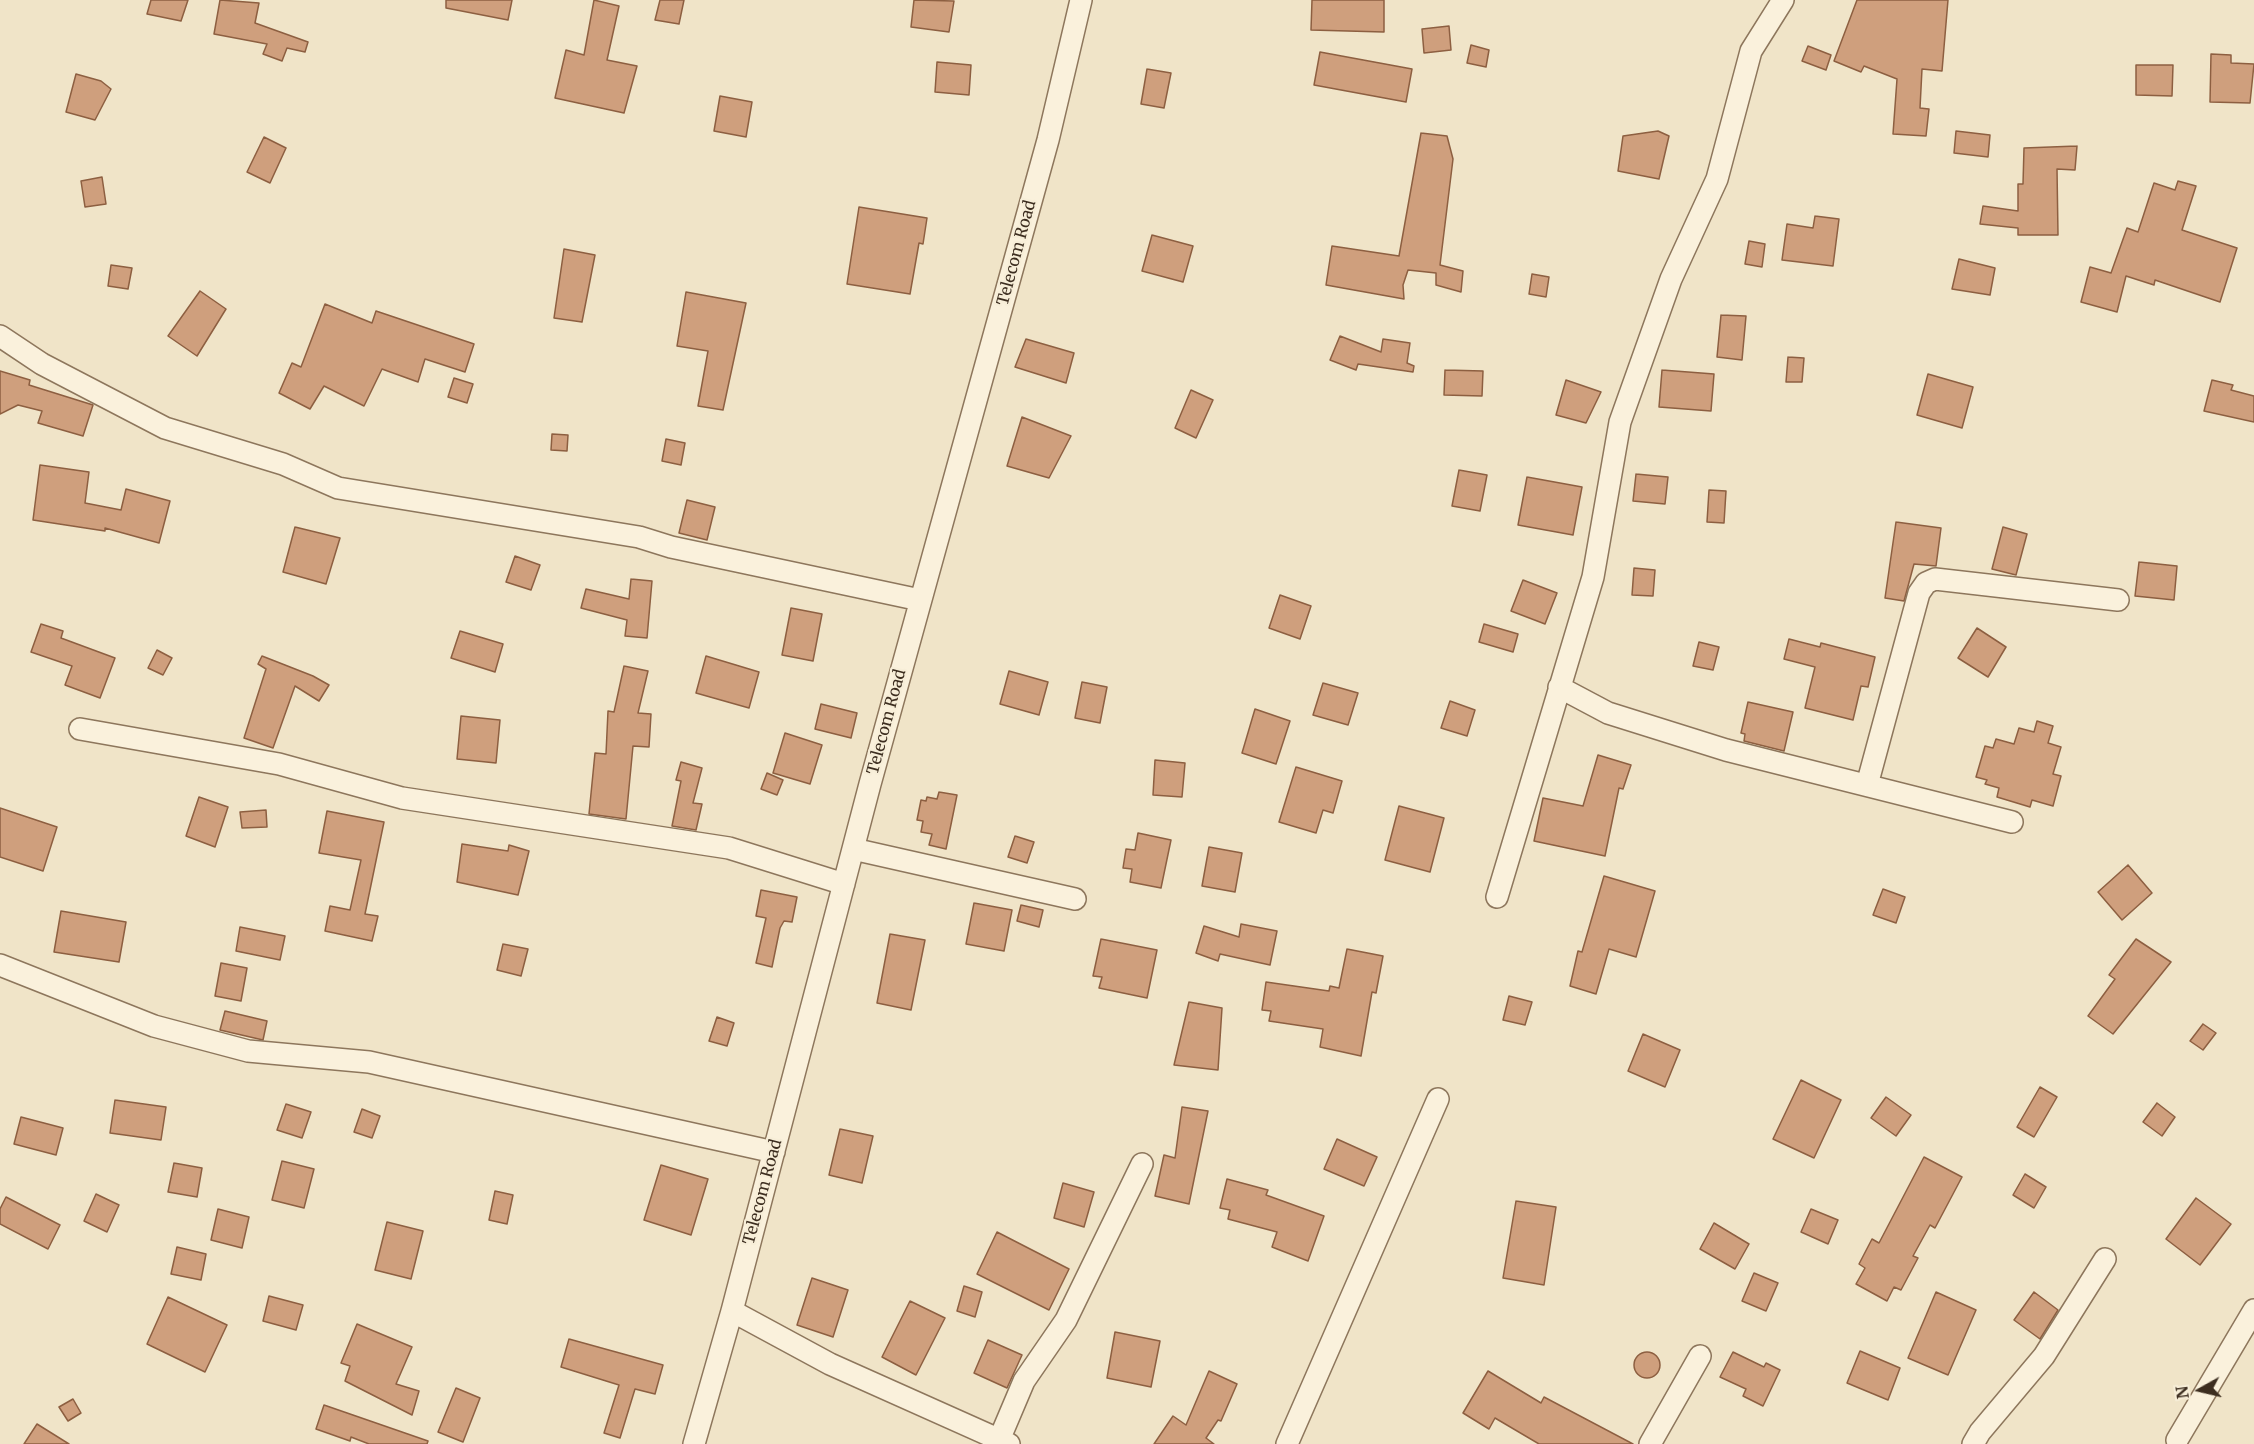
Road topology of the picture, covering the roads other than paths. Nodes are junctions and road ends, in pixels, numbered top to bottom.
1 (1081, 0) edge
2 (1783, 0) edge
3 (0, 336) edge
4 (920, 600) junction
5 (2118, 600) dead end
6 (1559, 687) junction
7 (80, 729) dead end
8 (1867, 786) junction
9 (2012, 822) dead end
10 (853, 849) junction
11 (844, 884) junction
12 (1497, 897) dead end
13 (1075, 899) dead end
14 (0, 965) edge
15 (1438, 1099) dead end
16 (774, 1152) junction
17 (1142, 1164) dead end
18 (2105, 1259) dead end
19 (2254, 1310) edge
20 (732, 1311) junction
21 (1700, 1356) dead end
22 (2176, 1440) dead end
23 (1004, 1442) edge
24 (694, 1444) edge
25 (1287, 1444) edge
26 (1650, 1444) edge
27 (1973, 1444) edge

1 - 4 street, Telecom Road
2 - 6 street
3 - 4 street
4 - 10 street, Telecom Road
5 - 8 street
6 - 8 street
6 - 12 street
7 - 11 street
8 - 9 street
10 - 11 street, Telecom Road
10 - 13 street
11 - 16 street, Telecom Road
14 - 16 street
15 - 25 street
16 - 20 street, Telecom Road
17 - 23 street
18 - 27 street
19 - 22 street
20 - 23 street
20 - 24 street, Telecom Road
21 - 26 street

